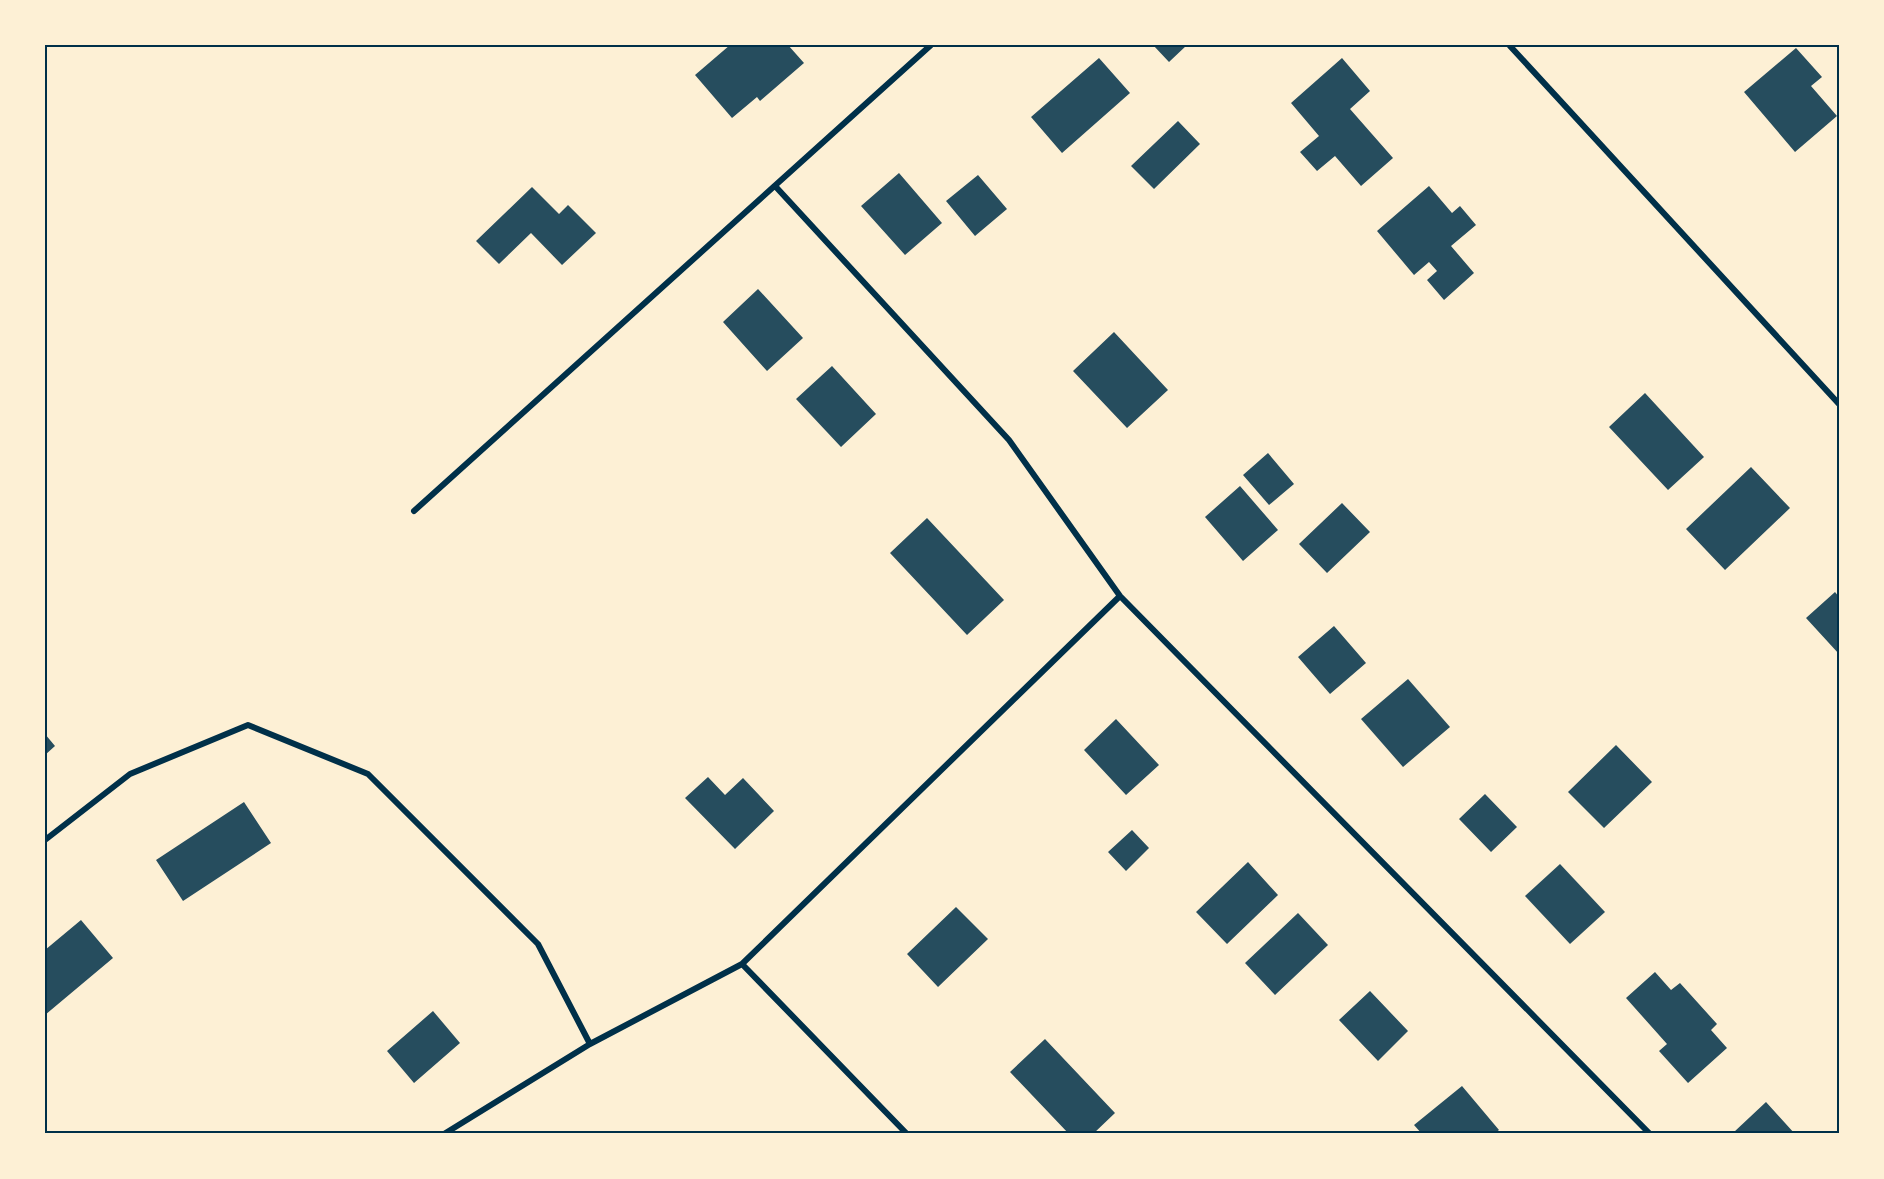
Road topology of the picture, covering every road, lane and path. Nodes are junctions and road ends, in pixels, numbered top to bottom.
1 (931, 45) edge
2 (1510, 46) edge
3 (776, 187) junction
4 (1839, 404) edge
5 (414, 511) dead end
6 (1120, 596) junction
7 (45, 840) edge
8 (742, 964) junction
9 (590, 1044) junction
10 (444, 1134) edge
11 (907, 1134) edge
12 (1650, 1134) edge

1 - 3 street
2 - 4 street
3 - 5 street
3 - 6 street
6 - 8 street
6 - 12 street
7 - 9 street
8 - 9 street
8 - 11 street
9 - 10 street

